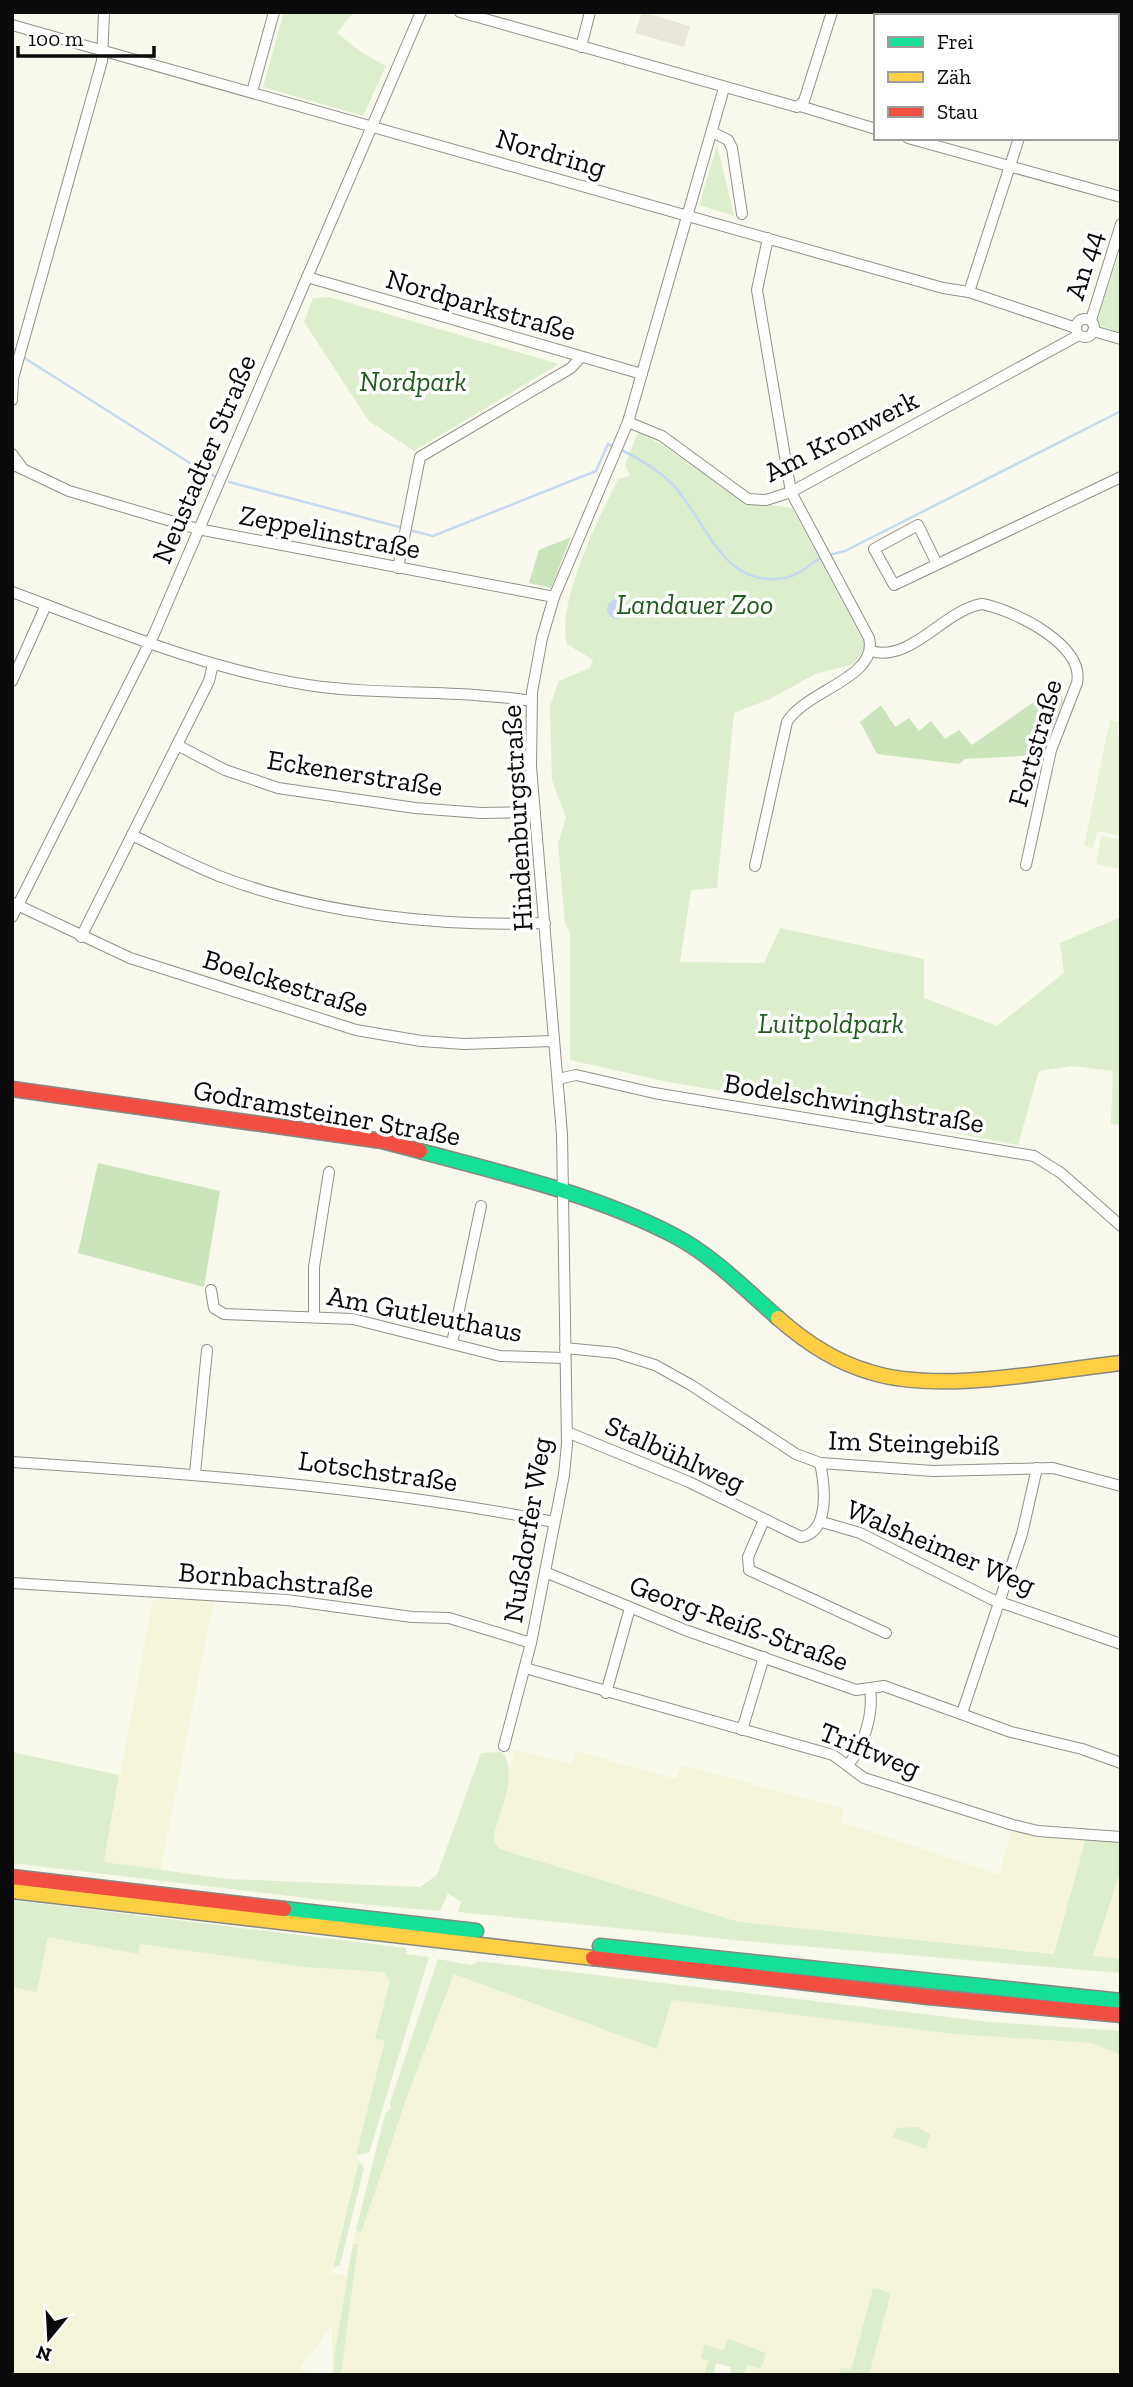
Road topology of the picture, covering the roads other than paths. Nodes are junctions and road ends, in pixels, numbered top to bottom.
1 (104, 12) edge
2 (274, 12) edge
3 (421, 12) edge
4 (460, 12) edge
5 (590, 12) edge
6 (832, 12) edge
7 (12, 25) edge
8 (581, 47) junction
9 (104, 51) junction
10 (724, 88) junction
11 (252, 92) junction
12 (797, 107) junction
13 (371, 126) junction
14 (874, 128) edge
15 (712, 132) junction
16 (915, 140) edge
17 (1019, 140) edge
18 (1010, 167) junction
19 (1121, 197) edge
20 (742, 214) dead end
21 (687, 215) junction
22 (1121, 224) edge
23 (768, 239) junction
24 (307, 277) junction
25 (969, 292) junction
26 (1092, 326) junction
27 (1078, 332) junction
28 (1121, 339) edge
29 (581, 357) junction
30 (642, 374) junction
31 (12, 381) edge
32 (12, 400) edge
33 (628, 422) junction
34 (12, 453) edge
35 (12, 464) edge
36 (23, 469) junction
37 (1121, 477) edge
38 (791, 492) junction
39 (198, 529) junction
40 (936, 562) junction
41 (398, 568) junction
42 (12, 592) edge
43 (554, 597) junction
44 (46, 605) junction
45 (150, 643) junction
46 (870, 651) junction
47 (213, 664) junction
48 (12, 681) edge
49 (531, 701) junction
50 (177, 745) junction
51 (535, 812) junction
52 (132, 835) junction
53 (1026, 865) dead end
54 (755, 866) dead end
55 (15, 904) edge
56 (12, 917) edge
57 (545, 923) junction
58 (81, 937) junction
59 (554, 1041) junction
60 (558, 1079) junction
61 (12, 1089) edge
62 (329, 1172) dead end
63 (561, 1191) junction
64 (481, 1206) dead end
65 (1121, 1226) edge
66 (211, 1290) dead end
67 (314, 1316) junction
68 (452, 1343) junction
69 (207, 1350) dead end
70 (565, 1353) junction
71 (1121, 1363) edge
72 (567, 1432) junction
73 (12, 1462) edge
74 (820, 1463) junction
75 (1037, 1468) junction
76 (195, 1474) junction
77 (1121, 1486) edge
78 (764, 1520) junction
79 (554, 1522) junction
80 (822, 1522) junction
81 (545, 1572) junction
82 (12, 1583) edge
83 (1000, 1601) junction
84 (630, 1608) junction
85 (886, 1633) dead end
86 (531, 1643) junction
87 (1121, 1644) edge
88 (764, 1657) junction
89 (525, 1668) junction
90 (870, 1689) junction
91 (606, 1693) junction
92 (962, 1713) junction
93 (742, 1730) junction
94 (504, 1746) dead end
95 (1121, 1763) edge
96 (849, 1764) junction
97 (1121, 1837) edge
98 (12, 1877) edge
99 (12, 1891) edge
100 (1121, 2001) edge
101 (1121, 2015) edge

1 - 9 street
2 - 11 street
3 - 13 street, Neustadter Straße
4 - 8 street
5 - 8 street
6 - 12 street
7 - 9 street, Nordring
8 - 10 street
9 - 11 street, Nordring
9 - 31 street
10 - 12 street
10 - 15 street, Hindenburgstraße
11 - 13 street, Nordring
12 - 14 street
13 - 21 street, Nordring
13 - 24 street, Neustadter Straße
15 - 20 street
15 - 21 street, Hindenburgstraße
16 - 18 street
17 - 18 street
18 - 19 street
18 - 25 street
21 - 23 street, Nordring
21 - 30 street, Hindenburgstraße
22 - 26 street, An 44
23 - 25 street, Nordring
23 - 38 street
24 - 29 street, Nordparkstraße
24 - 39 street, Neustadter Straße
25 - 27 street, Nordring
26 - 27 street
26 - 28 street
27 - 38 street, Am Kronwerk
29 - 30 street, Nordparkstraße
29 - 41 street
30 - 33 street, Hindenburgstraße
31 - 32 street
33 - 38 street, Am Kronwerk
33 - 43 street, Hindenburgstraße
34 - 36 street, Zeppelinstraße
35 - 36 street, Zeppelinstraße
36 - 39 street, Zeppelinstraße
37 - 40 street
38 - 46 street
39 - 41 street, Zeppelinstraße
39 - 45 street, Neustadter Straße
40 - 40 street
41 - 43 street, Zeppelinstraße
42 - 44 street
43 - 49 street, Hindenburgstraße
44 - 45 street
44 - 48 street
45 - 47 street
45 - 55 street, Neustadter Straße
46 - 53 street, Fortstraße
46 - 54 street
47 - 49 street
47 - 50 street
49 - 51 street, Hindenburgstraße
50 - 51 street, Eckenerstraße
50 - 52 street
51 - 57 street, Hindenburgstraße
52 - 57 street
52 - 58 street
55 - 56 street, Neustadter Straße
55 - 58 street, Boelckestraße
57 - 59 street, Hindenburgstraße
58 - 59 street, Boelckestraße
59 - 60 street, Hindenburgstraße
60 - 63 street, Hindenburgstraße
60 - 65 street, Bodelschwinghstraße
61 - 63 main road, Godramsteiner Straße
62 - 67 street
63 - 70 street, Nußdorfer Weg
63 - 71 main road, Godramsteiner Straße
64 - 68 street
66 - 67 street, Am Gutleuthaus
67 - 68 street, Am Gutleuthaus
68 - 70 street, Am Gutleuthaus
69 - 76 street
70 - 72 street, Nußdorfer Weg
70 - 74 street, Im Steingebiß
72 - 78 street, Stalbühlweg
72 - 79 street, Nußdorfer Weg
73 - 76 street, Lotschstraße
74 - 75 street, Im Steingebiß
74 - 80 street
75 - 77 street, Im Steingebiß
75 - 83 street
76 - 79 street, Lotschstraße
78 - 80 street, Stalbühlweg
78 - 85 street, Stalbühlweg
79 - 81 street, Nußdorfer Weg
80 - 83 street, Walsheimer Weg
81 - 84 street, Georg-Reiß-Straße
81 - 86 street, Nußdorfer Weg
82 - 86 street, Bornbachstraße
83 - 87 street, Walsheimer Weg
83 - 92 street
84 - 88 street, Georg-Reiß-Straße
84 - 91 street
86 - 89 street, Nußdorfer Weg
88 - 90 street, Georg-Reiß-Straße
88 - 93 street
89 - 91 street, Triftweg
89 - 94 street, Nußdorfer Weg
90 - 92 street, Georg-Reiß-Straße
90 - 96 street
91 - 93 street, Triftweg
92 - 95 street, Georg-Reiß-Straße
93 - 96 street, Triftweg
96 - 97 street, Triftweg
98 - 100 main road
99 - 101 main road

